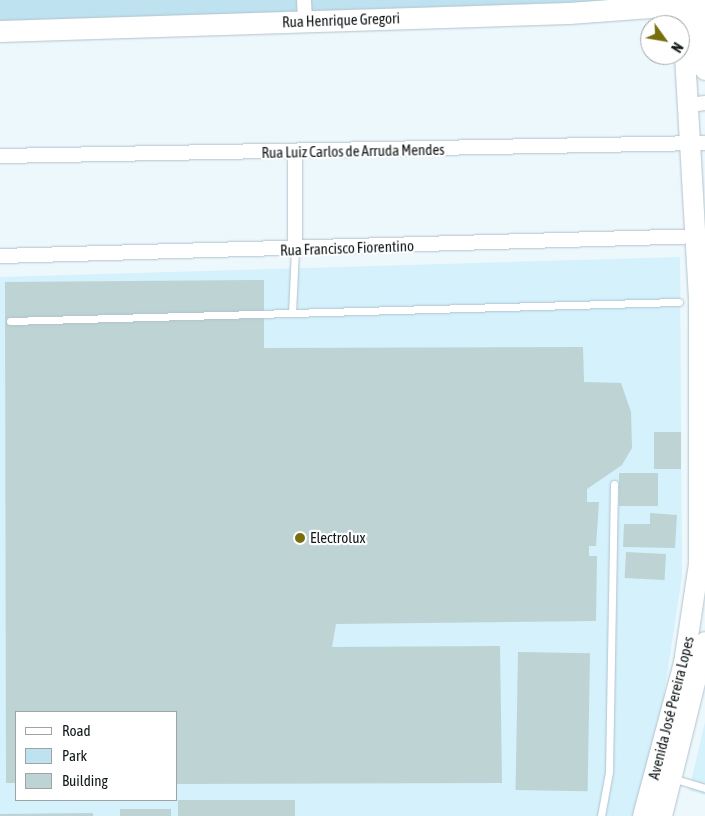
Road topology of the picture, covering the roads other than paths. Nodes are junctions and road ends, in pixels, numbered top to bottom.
1 (304, 0) edge
2 (694, 2) edge
3 (568, 6) edge
4 (304, 21) junction
5 (0, 31) edge
6 (705, 70) edge
7 (697, 104) edge
8 (698, 144) edge
9 (295, 153) junction
10 (0, 156) edge
11 (699, 236) edge
12 (294, 250) junction
13 (0, 256) edge
14 (702, 299) edge
15 (679, 302) dead end
16 (292, 313) junction
17 (10, 321) dead end
18 (702, 442) edge
19 (614, 484) dead end
20 (705, 642) edge
21 (697, 665) edge
22 (664, 776) junction
23 (705, 788) edge
24 (601, 816) edge
25 (643, 816) edge
26 (662, 816) edge

1 - 4 street
2 - 3 main road, Rua Henrique Gregori
2 - 6 main road
2 - 7 main road, Avenida José Pereira Lopes
3 - 4 main road, Rua Henrique Gregori
4 - 5 main road, Rua Henrique Gregori
7 - 8 main road, Avenida José Pereira Lopes
8 - 9 street, Rua Luiz Carlos de Arruda Mendes
8 - 11 main road, Avenida José Pereira Lopes
9 - 10 street, Rua Luiz Carlos de Arruda Mendes
9 - 12 street
11 - 12 street, Rua Francisco Fiorentino
11 - 14 main road, Avenida José Pereira Lopes
12 - 13 street, Rua Francisco Fiorentino
12 - 16 lane
14 - 18 main road, Avenida José Pereira Lopes
15 - 16 lane
16 - 17 lane
18 - 21 main road, Avenida José Pereira Lopes
19 - 24 lane
20 - 21 main road, Avenida José Pereira Lopes
21 - 22 main road, Avenida José Pereira Lopes
22 - 23 lane
22 - 25 main road, Avenida José Pereira Lopes
22 - 26 main road, Avenida José Pereira Lopes

